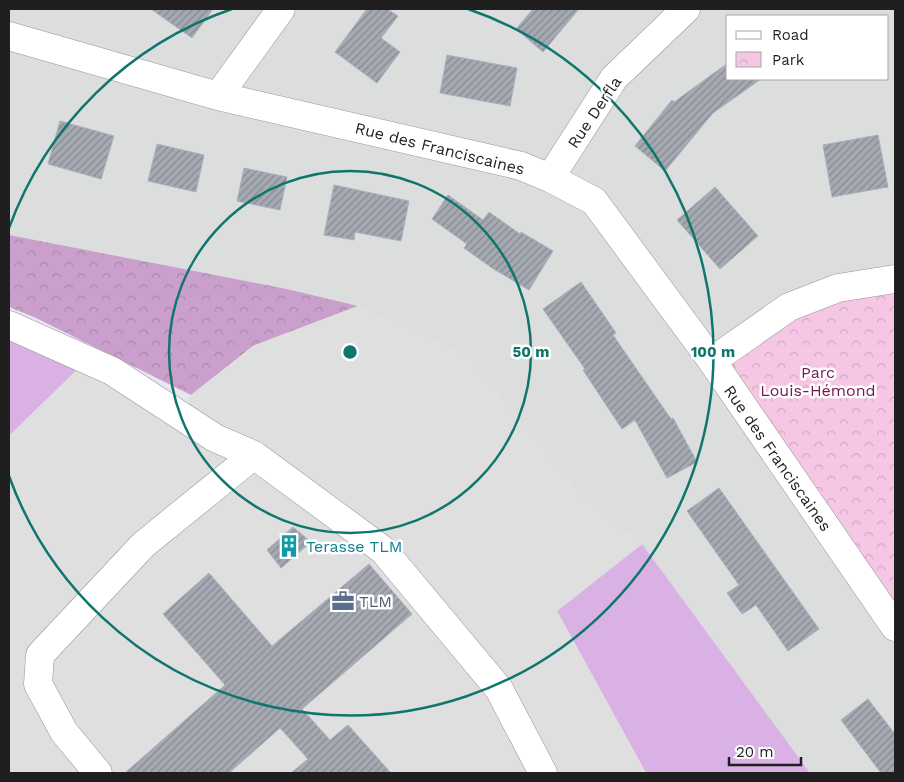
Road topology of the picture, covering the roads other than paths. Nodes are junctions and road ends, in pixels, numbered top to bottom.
1 (280, 9) edge
2 (686, 9) edge
3 (9, 36) edge
4 (218, 96) junction
5 (550, 178) junction
6 (895, 279) edge
7 (9, 325) edge
8 (712, 361) junction
9 (254, 455) junction
10 (895, 627) edge
11 (98, 773) edge
12 (543, 773) edge

1 - 4 street
2 - 5 street, Rue Derfla
3 - 4 street, Rue des Franciscaines
4 - 5 street, Rue des Franciscaines
5 - 8 street, Rue des Franciscaines
6 - 8 street
7 - 9 street
8 - 10 street, Rue des Franciscaines
9 - 11 street
9 - 12 street

